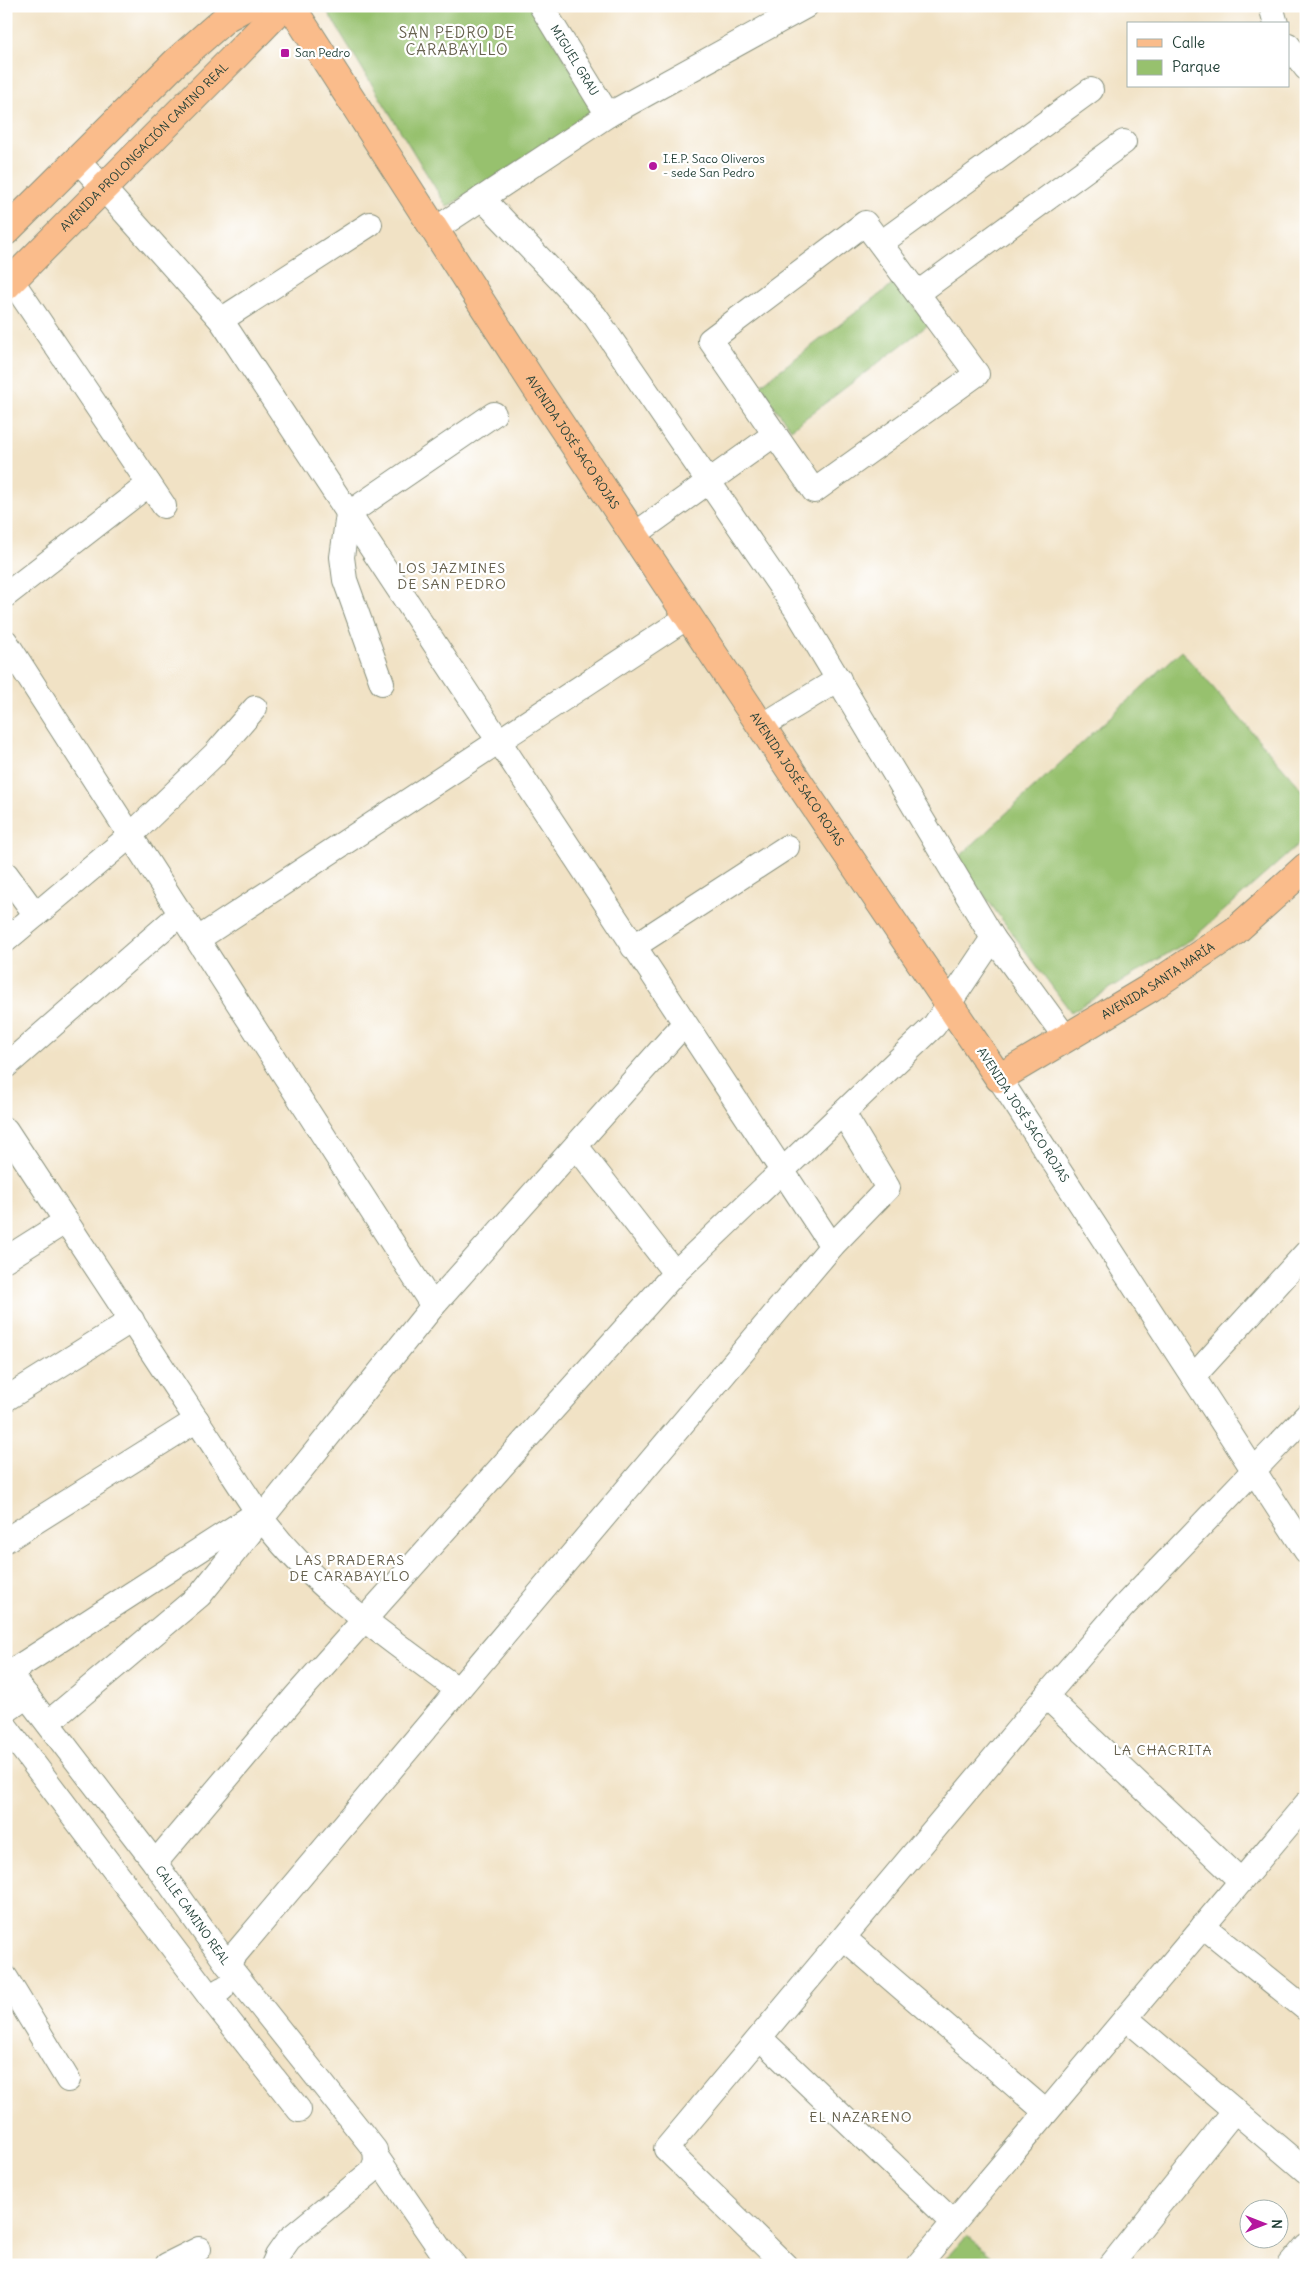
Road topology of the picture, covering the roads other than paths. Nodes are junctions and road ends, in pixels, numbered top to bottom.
1 (247, 6) edge
2 (280, 6) edge
3 (291, 6) edge
4 (541, 6) edge
5 (806, 6) edge
6 (1271, 6) edge
7 (1275, 22) edge
8 (1290, 48) edge
9 (1306, 68) edge
10 (1091, 90) dead end
11 (608, 115) junction
12 (1124, 142) dead end
13 (78, 160) junction
14 (104, 187) junction
15 (482, 198) junction
16 (370, 224) dead end
17 (434, 230) junction
18 (6, 231) edge
19 (881, 243) junction
20 (8, 279) edge
21 (918, 293) junction
22 (221, 320) junction
23 (494, 414) dead end
24 (775, 434) junction
25 (708, 482) junction
26 (149, 484) junction
27 (164, 506) dead end
28 (348, 514) junction
29 (634, 535) junction
30 (6, 595) edge
31 (688, 616) junction
32 (6, 642) edge
33 (839, 679) junction
34 (382, 683) dead end
35 (255, 708) dead end
36 (762, 726) junction
37 (498, 743) junction
38 (131, 835) junction
39 (787, 847) dead end
40 (1306, 867) edge
41 (6, 874) edge
42 (181, 913) junction
43 (36, 915) junction
44 (993, 938) junction
45 (6, 940) edge
46 (198, 940) junction
47 (633, 947) junction
48 (949, 1002) junction
49 (684, 1024) junction
50 (1066, 1038) junction
51 (6, 1066) edge
52 (999, 1078) junction
53 (843, 1113) junction
54 (6, 1130) edge
55 (576, 1146) junction
56 (782, 1171) junction
57 (66, 1221) junction
58 (832, 1246) junction
59 (1306, 1252) edge
60 (6, 1259) edge
61 (675, 1273) junction
62 (433, 1306) junction
63 (132, 1320) junction
64 (1193, 1377) junction
65 (6, 1399) edge
66 (1306, 1416) edge
67 (197, 1420) junction
68 (1254, 1471) junction
69 (260, 1515) junction
70 (6, 1540) edge
71 (1306, 1551) edge
72 (364, 1619) junction
73 (8, 1671) edge
74 (458, 1690) junction
75 (27, 1696) junction
76 (1046, 1696) junction
77 (6, 1711) edge
78 (48, 1723) junction
79 (6, 1727) edge
80 (1306, 1804) edge
81 (155, 1863) junction
82 (1241, 1881) junction
83 (1203, 1926) junction
84 (844, 1938) junction
85 (232, 1971) junction
86 (6, 1978) edge
87 (210, 1998) junction
88 (1303, 2002) edge
89 (1126, 2018) junction
90 (760, 2038) junction
91 (68, 2080) dead end
92 (298, 2110) dead end
93 (1235, 2110) junction
94 (1046, 2112) junction
95 (376, 2158) junction
96 (1306, 2171) edge
97 (953, 2222) junction
98 (1306, 2246) edge
99 (200, 2249) dead end
100 (167, 2265) edge
101 (273, 2265) edge
102 (454, 2265) edge
103 (784, 2265) edge
104 (918, 2265) edge
105 (1111, 2265) edge
106 (1290, 2265) edge

1 - 13 main road
2 - 14 main road, AVENIDA PROLONGACIÓN CAMINO REAL
3 - 17 main road, AVENIDA JOSÉ SACO ROJAS
4 - 11 street, MIGUEL GRAU
5 - 11 street
6 - 7 street
8 - 9 street
10 - 19 street
11 - 15 street
12 - 21 street
13 - 14 street
13 - 18 main road
14 - 20 main road, AVENIDA PROLONGACIÓN CAMINO REAL
14 - 22 street
15 - 17 street
15 - 25 street
16 - 22 street
17 - 29 main road, AVENIDA JOSÉ SACO ROJAS
19 - 21 street
19 - 24 street
20 - 26 street
21 - 24 street
22 - 28 street
23 - 28 street
24 - 25 street
25 - 29 street
25 - 33 street
26 - 27 street
26 - 30 street
28 - 34 street
28 - 37 street
29 - 31 main road, AVENIDA JOSÉ SACO ROJAS
31 - 36 main road, AVENIDA JOSÉ SACO ROJAS
31 - 37 street
32 - 38 street
33 - 36 street
33 - 44 street
35 - 38 street
36 - 48 main road, AVENIDA JOSÉ SACO ROJAS
37 - 46 street
37 - 47 street
38 - 42 street
38 - 43 street
39 - 47 street
40 - 50 main road, AVENIDA SANTA MARÍA
41 - 43 street
42 - 46 street
42 - 51 street
43 - 45 street
44 - 48 street
44 - 50 street
46 - 62 street
47 - 49 street
48 - 52 main road, AVENIDA JOSÉ SACO ROJAS
48 - 53 street
49 - 55 street
49 - 56 street
50 - 52 main road, AVENIDA SANTA MARÍA
52 - 64 street, AVENIDA JOSÉ SACO ROJAS
53 - 56 street
53 - 58 street
54 - 57 street
55 - 61 street
55 - 62 street
56 - 58 street
56 - 61 street
57 - 60 street
57 - 63 street
58 - 74 street
59 - 64 street
61 - 72 street
62 - 69 street
63 - 65 street
63 - 67 street
64 - 68 street, AVENIDA JOSÉ SACO ROJAS
66 - 68 street
67 - 69 street
67 - 70 street
68 - 71 street, AVENIDA JOSÉ SACO ROJAS
68 - 76 street
69 - 72 street
69 - 73 street
69 - 78 street
72 - 74 street
72 - 81 street
73 - 75 street, CALLE CAMINO REAL
74 - 85 street
75 - 77 street
75 - 78 street, CALLE CAMINO REAL
76 - 82 street
76 - 84 street
78 - 81 street, CALLE CAMINO REAL
79 - 87 street
80 - 82 street
81 - 85 street, CALLE CAMINO REAL
82 - 83 street
83 - 88 street
83 - 89 street
84 - 90 street
84 - 94 street
85 - 87 street
85 - 95 street, CALLE CAMINO REAL
86 - 91 street
87 - 92 street
89 - 93 street
89 - 94 street
90 - 97 street
90 - 103 street
93 - 96 street
93 - 105 street
94 - 97 street
95 - 101 street
95 - 102 street, CALLE CAMINO REAL
97 - 104 street
98 - 106 street
99 - 100 street

